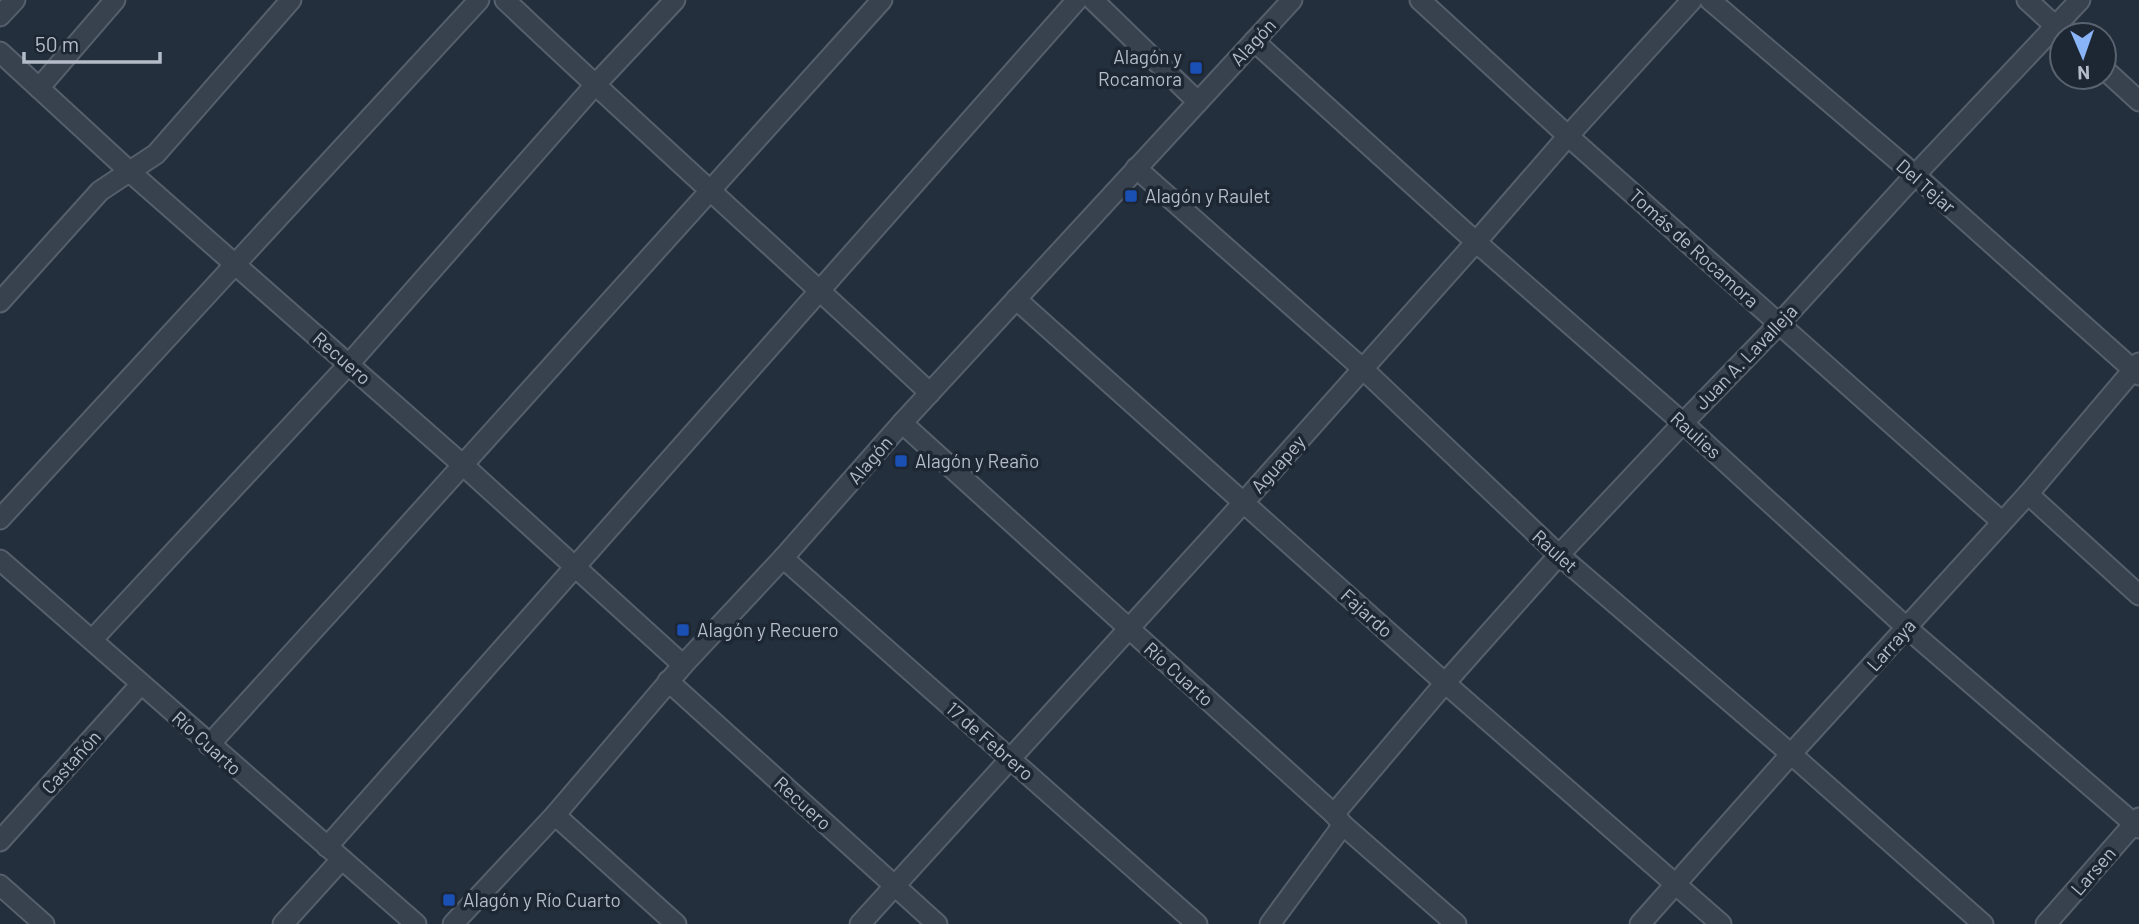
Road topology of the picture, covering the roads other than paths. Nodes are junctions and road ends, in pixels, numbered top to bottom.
1 (15, 0) edge
2 (115, 0) edge
3 (291, 0) edge
4 (479, 0) edge
5 (505, 0) edge
6 (675, 0) edge
7 (882, 0) edge
8 (1077, 0) edge
9 (1093, 0) edge
10 (1292, 0) edge
11 (1420, 0) edge
12 (1692, 0) edge
13 (1710, 0) edge
14 (2027, 0) edge
15 (2080, 0) edge
16 (0, 16) edge
17 (2050, 21) edge
18 (2067, 21) edge
19 (1254, 41) junction
20 (2048, 44) edge
21 (0, 52) edge
22 (2118, 82) edge
23 (595, 85) junction
24 (39, 88) junction
25 (1197, 101) junction
26 (2139, 101) edge
27 (1568, 136) junction
28 (1136, 168) junction
29 (129, 171) junction
30 (1915, 175) junction
31 (708, 191) junction
32 (1476, 242) junction
33 (234, 265) junction
34 (820, 290) junction
35 (1017, 299) junction
36 (0, 302) edge
37 (1779, 324) junction
38 (349, 364) junction
39 (1363, 369) junction
40 (2137, 369) edge
41 (930, 393) junction
42 (902, 423) junction
43 (1682, 423) junction
44 (464, 466) junction
45 (2028, 495) junction
46 (1244, 502) junction
47 (0, 519) edge
48 (2002, 522) junction
49 (1559, 555) junction
50 (783, 558) junction
51 (0, 560) edge
52 (574, 566) junction
53 (2139, 595) edge
54 (1129, 628) junction
55 (1907, 628) junction
56 (92, 640) junction
57 (683, 665) junction
58 (668, 681) junction
59 (1445, 683) junction
60 (141, 684) junction
61 (209, 745) junction
62 (1791, 754) junction
63 (1009, 758) junction
64 (555, 815) junction
65 (1338, 819) junction
66 (2137, 823) edge
67 (0, 841) edge
68 (334, 853) junction
69 (1676, 884) junction
70 (0, 885) edge
71 (895, 887) junction
72 (44, 924) edge
73 (283, 924) edge
74 (416, 924) edge
75 (453, 924) edge
76 (676, 924) edge
77 (860, 924) edge
78 (937, 924) edge
79 (1197, 924) edge
80 (1270, 924) edge
81 (1456, 924) edge
82 (1640, 924) edge
83 (1721, 924) edge
84 (1983, 924) edge
85 (2046, 924) edge

1 - 16 street
2 - 24 street
3 - 29 street
4 - 33 street
5 - 23 street
6 - 23 street
7 - 31 street
8 - 34 street
9 - 25 street
10 - 19 street, Alagón
11 - 27 street, Tomás de Rocamora
12 - 27 street, Aguapey
13 - 30 street, Del Tejar
14 - 17 street
15 - 18 street, Juan A. Lavalleja
19 - 25 street, Alagón
19 - 32 street, Raulies
20 - 30 street, Juan A. Lavalleja
21 - 24 street, Recuero
22 - 26 street
23 - 31 street
23 - 38 street
24 - 29 street, Recuero
25 - 28 street, Alagón
27 - 32 street, Aguapey
27 - 37 street, Tomás de Rocamora
28 - 35 street, Alagón
28 - 39 street, Raulet
29 - 33 street, Recuero
29 - 36 street
30 - 37 street, Juan A. Lavalleja
30 - 40 street, Del Tejar
31 - 34 street
31 - 44 street
32 - 39 street, Aguapey
32 - 43 street, Raulies
33 - 38 street, Recuero
33 - 47 street
34 - 41 street
34 - 52 street
35 - 41 street, Alagón
35 - 46 street, Fajardo
37 - 43 street, Juan A. Lavalleja
37 - 48 street, Tomás de Rocamora
38 - 44 street, Recuero
38 - 56 street
39 - 46 street, Aguapey
39 - 49 street, Raulet
40 - 45 street, Larraya
41 - 42 street, Alagón
42 - 50 street, Alagón
42 - 54 street, Río Cuarto
43 - 49 street, Juan A. Lavalleja
43 - 55 street, Raulies
44 - 52 street, Recuero
44 - 61 street
45 - 48 street, Larraya
45 - 53 street
46 - 54 street, Aguapey
46 - 59 street, Fajardo
48 - 55 street, Larraya
49 - 59 street, Juan A. Lavalleja
49 - 62 street, Raulet
50 - 57 street, Alagón
50 - 63 street, 17 de Febrero
51 - 56 street, Río Cuarto
52 - 57 street, Recuero
52 - 68 street
54 - 63 street, Aguapey
54 - 65 street, Río Cuarto
55 - 62 street, Larraya
55 - 66 street, Raulies
56 - 60 street, Río Cuarto
57 - 58 street, Alagón
58 - 64 street, Alagón
58 - 71 street, Recuero
59 - 65 street, Juan A. Lavalleja
59 - 69 street, Fajardo
60 - 61 street, Río Cuarto
60 - 67 street, Castañón
61 - 68 street, Río Cuarto
62 - 69 street, Larraya
62 - 84 street, Raulet
63 - 71 street, Aguapey
63 - 79 street, 17 de Febrero
64 - 75 street, Alagón
64 - 76 street
65 - 80 street, Juan A. Lavalleja
65 - 81 street, Río Cuarto
66 - 85 street, Larsen
68 - 73 street
68 - 74 street, Río Cuarto
69 - 82 street, Larraya
69 - 83 street, Fajardo
70 - 72 street
71 - 77 street, Aguapey
71 - 78 street, Recuero

